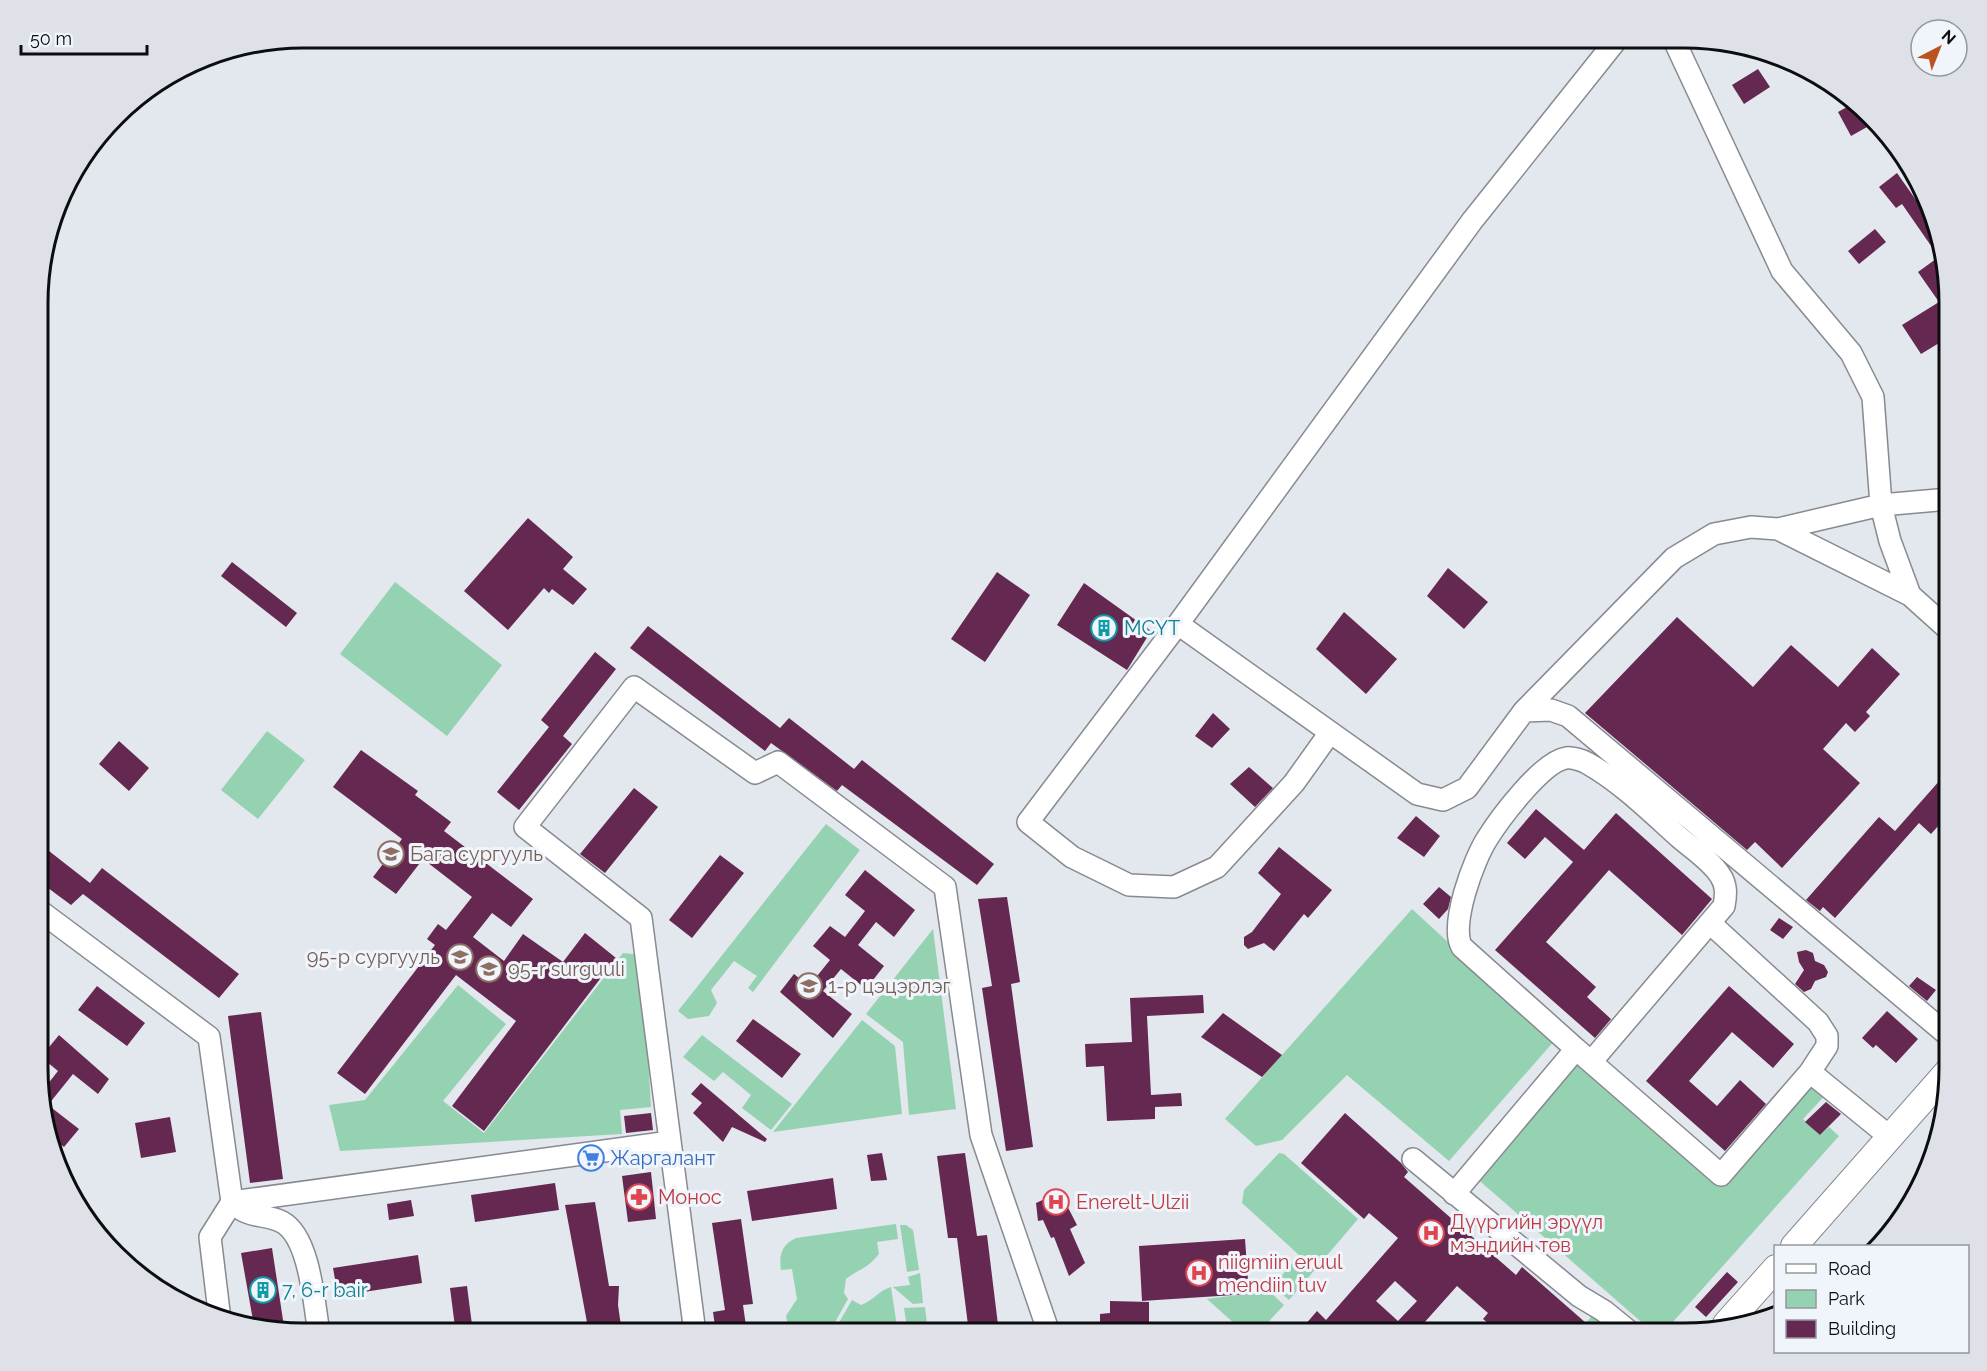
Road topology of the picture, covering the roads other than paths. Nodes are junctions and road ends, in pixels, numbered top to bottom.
1 (1610, 48) edge
2 (1678, 48) edge
3 (1939, 500) edge
4 (1881, 506) junction
5 (1778, 529) junction
6 (1910, 595) junction
7 (1939, 621) edge
8 (1178, 624) junction
9 (1524, 711) junction
10 (1329, 734) junction
11 (48, 917) edge
12 (1710, 923) junction
13 (1939, 1028) edge
14 (1583, 1056) junction
15 (1810, 1072) junction
16 (1938, 1082) edge
17 (1890, 1137) junction
18 (670, 1142) junction
19 (1413, 1159) dead end
20 (1454, 1194) junction
21 (232, 1202) junction
22 (1795, 1245) edge
23 (1774, 1270) edge
24 (219, 1308) edge
25 (1731, 1319) edge
26 (317, 1323) edge
27 (694, 1323) edge
28 (1046, 1323) edge
29 (1618, 1323) edge

1 - 8 street
2 - 4 street
3 - 4 street
4 - 5 street
4 - 6 street
5 - 6 street
5 - 9 street
6 - 7 street
8 - 10 street
8 - 10 street
9 - 10 street
9 - 13 street
11 - 21 street
12 - 14 street
12 - 14 street
12 - 15 street
14 - 15 street
14 - 20 street
15 - 17 street
16 - 17 street
17 - 22 street
18 - 21 street
18 - 27 street
18 - 28 street
19 - 20 street
20 - 29 street
21 - 24 street
21 - 26 street
23 - 25 street

